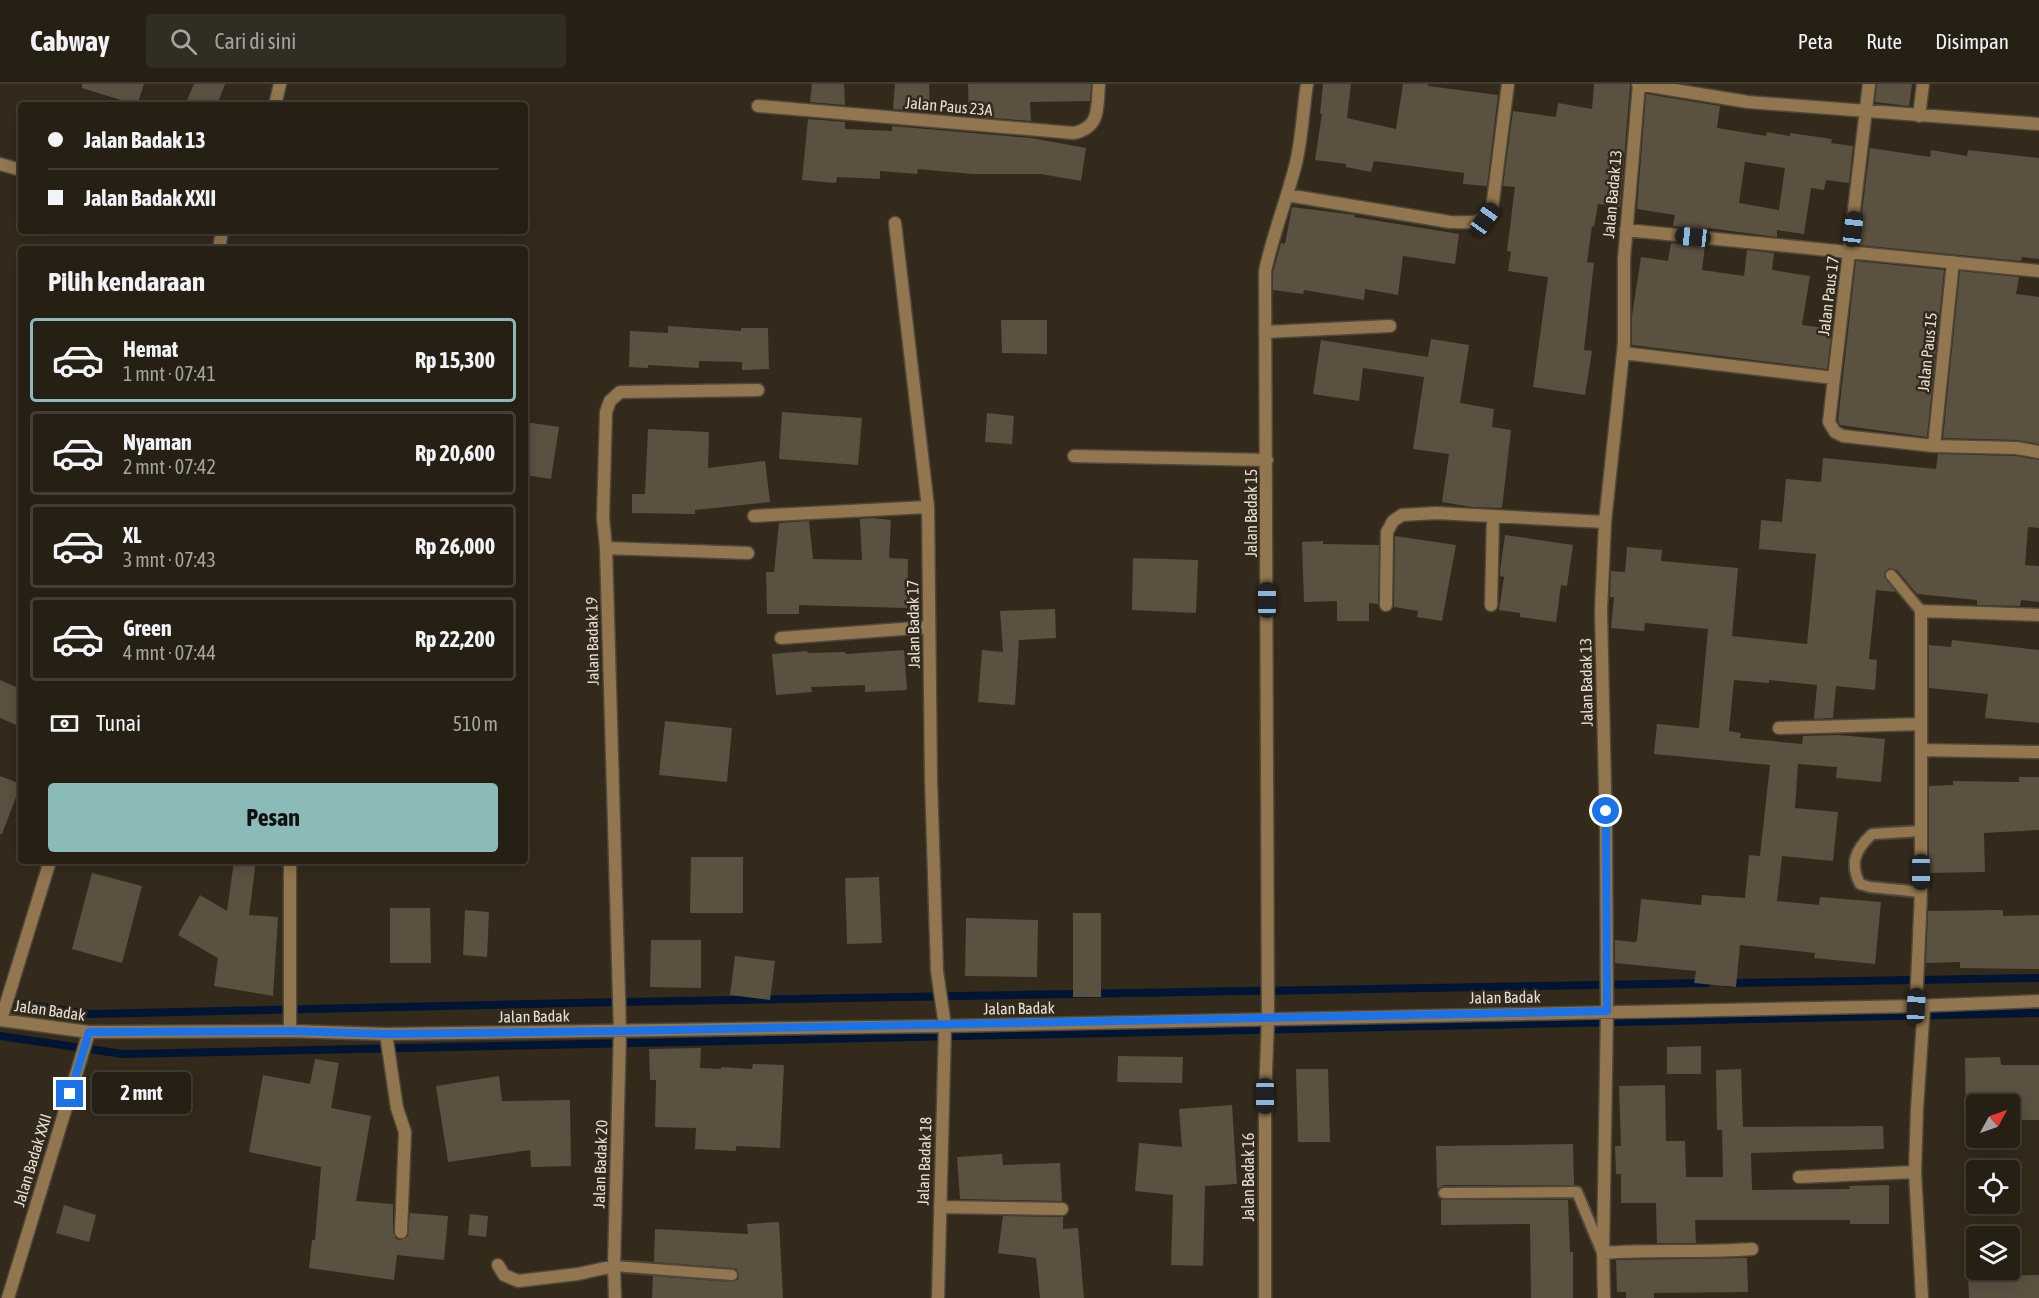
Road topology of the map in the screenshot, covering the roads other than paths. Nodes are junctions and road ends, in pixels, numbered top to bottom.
1 (280, 84) edge
2 (1099, 84) edge
3 (1307, 84) edge
4 (1508, 84) edge
5 (1638, 84) edge
6 (1869, 84) edge
7 (1923, 84) edge
8 (276, 102) edge
9 (758, 106) dead end
10 (1866, 111) junction
11 (1919, 116) junction
12 (2039, 124) edge
13 (0, 164) edge
14 (18, 169) edge
15 (1287, 195) junction
16 (895, 223) dead end
17 (1626, 230) junction
18 (1850, 252) junction
19 (1953, 262) junction
20 (2039, 271) edge
21 (1390, 326) dead end
22 (1266, 332) junction
23 (1623, 348) junction
24 (1834, 378) junction
25 (758, 390) dead end
26 (1934, 446) junction
27 (2039, 452) edge
28 (1074, 456) dead end
29 (1267, 460) junction
30 (928, 507) junction
31 (754, 516) dead end
32 (1493, 516) junction
33 (1605, 522) junction
34 (606, 548) junction
35 (748, 553) dead end
36 (1891, 575) dead end
37 (1386, 605) dead end
38 (1491, 605) dead end
39 (1921, 611) junction
40 (2039, 615) edge
41 (929, 627) junction
42 (781, 638) dead end
43 (1921, 724) junction
44 (1779, 728) dead end
45 (1921, 750) junction
46 (2039, 752) edge
47 (1921, 831) junction
48 (49, 864) edge
49 (290, 864) edge
50 (1922, 892) junction
51 (2039, 1001) edge
52 (1920, 1005) junction
53 (1607, 1011) junction
54 (1268, 1019) junction
55 (0, 1020) edge
56 (945, 1026) junction
57 (291, 1031) junction
58 (620, 1031) junction
59 (89, 1032) junction
60 (386, 1034) junction
61 (1915, 1172) junction
62 (1798, 1177) dead end
63 (1444, 1193) dead end
64 (940, 1207) junction
65 (1062, 1209) dead end
66 (401, 1232) dead end
67 (1752, 1249) dead end
68 (1603, 1253) junction
69 (498, 1265) dead end
70 (614, 1266) junction
71 (732, 1275) dead end
72 (8, 1298) edge
73 (615, 1298) edge
74 (938, 1298) edge
75 (1265, 1298) edge
76 (1604, 1298) edge
77 (1922, 1298) edge

1 - 8 street
2 - 9 street, Jalan Paus 23A
3 - 15 street, Jalan Badak 15
4 - 15 street
5 - 10 street
5 - 17 street, Jalan Badak 13
6 - 10 street, Jalan Paus 17
7 - 11 street
10 - 11 street
10 - 18 street, Jalan Paus 17
11 - 12 street
13 - 14 street
15 - 22 street, Jalan Badak 15
16 - 30 street, Jalan Badak 17
17 - 18 street
17 - 23 street, Jalan Badak 13
18 - 19 street
18 - 24 street, Jalan Paus 17
19 - 20 street
19 - 26 street, Jalan Paus 15
21 - 22 street
22 - 29 street, Jalan Badak 15
23 - 24 street
23 - 33 street, Jalan Badak 13
24 - 26 street, Jalan Paus 17
25 - 34 street, Jalan Badak 19
26 - 27 street
28 - 29 street
29 - 54 street, Jalan Badak 15
30 - 31 street
30 - 41 street, Jalan Badak 17
32 - 33 street
32 - 37 street
32 - 38 street
33 - 53 street, Jalan Badak 13
34 - 35 street
34 - 58 street, Jalan Badak 19
36 - 39 lane
39 - 40 street
39 - 43 street
41 - 42 street
41 - 56 street, Jalan Badak 17
43 - 44 street
43 - 45 street
45 - 46 street
45 - 47 street
47 - 50 street
47 - 50 lane
48 - 55 street
49 - 57 street
50 - 52 street
51 - 52 street, Jalan Badak
52 - 53 street, Jalan Badak
52 - 61 street
53 - 54 street, Jalan Badak
53 - 68 street, Jalan Badak 13
54 - 56 street, Jalan Badak
54 - 75 street, Jalan Badak 16
55 - 59 street, Jalan Badak
56 - 58 street, Jalan Badak
56 - 64 street, Jalan Badak 18
57 - 59 street, Jalan Badak
57 - 60 street, Jalan Badak
58 - 60 street, Jalan Badak
58 - 70 street, Jalan Badak 20
59 - 72 street, Jalan Badak XXII
60 - 66 street
61 - 62 street
61 - 77 street
63 - 68 lane
64 - 65 street
64 - 74 street, Jalan Badak 18
67 - 68 street
68 - 76 street, Jalan Badak 13
69 - 70 street
70 - 71 lane
70 - 73 street, Jalan Badak 20

